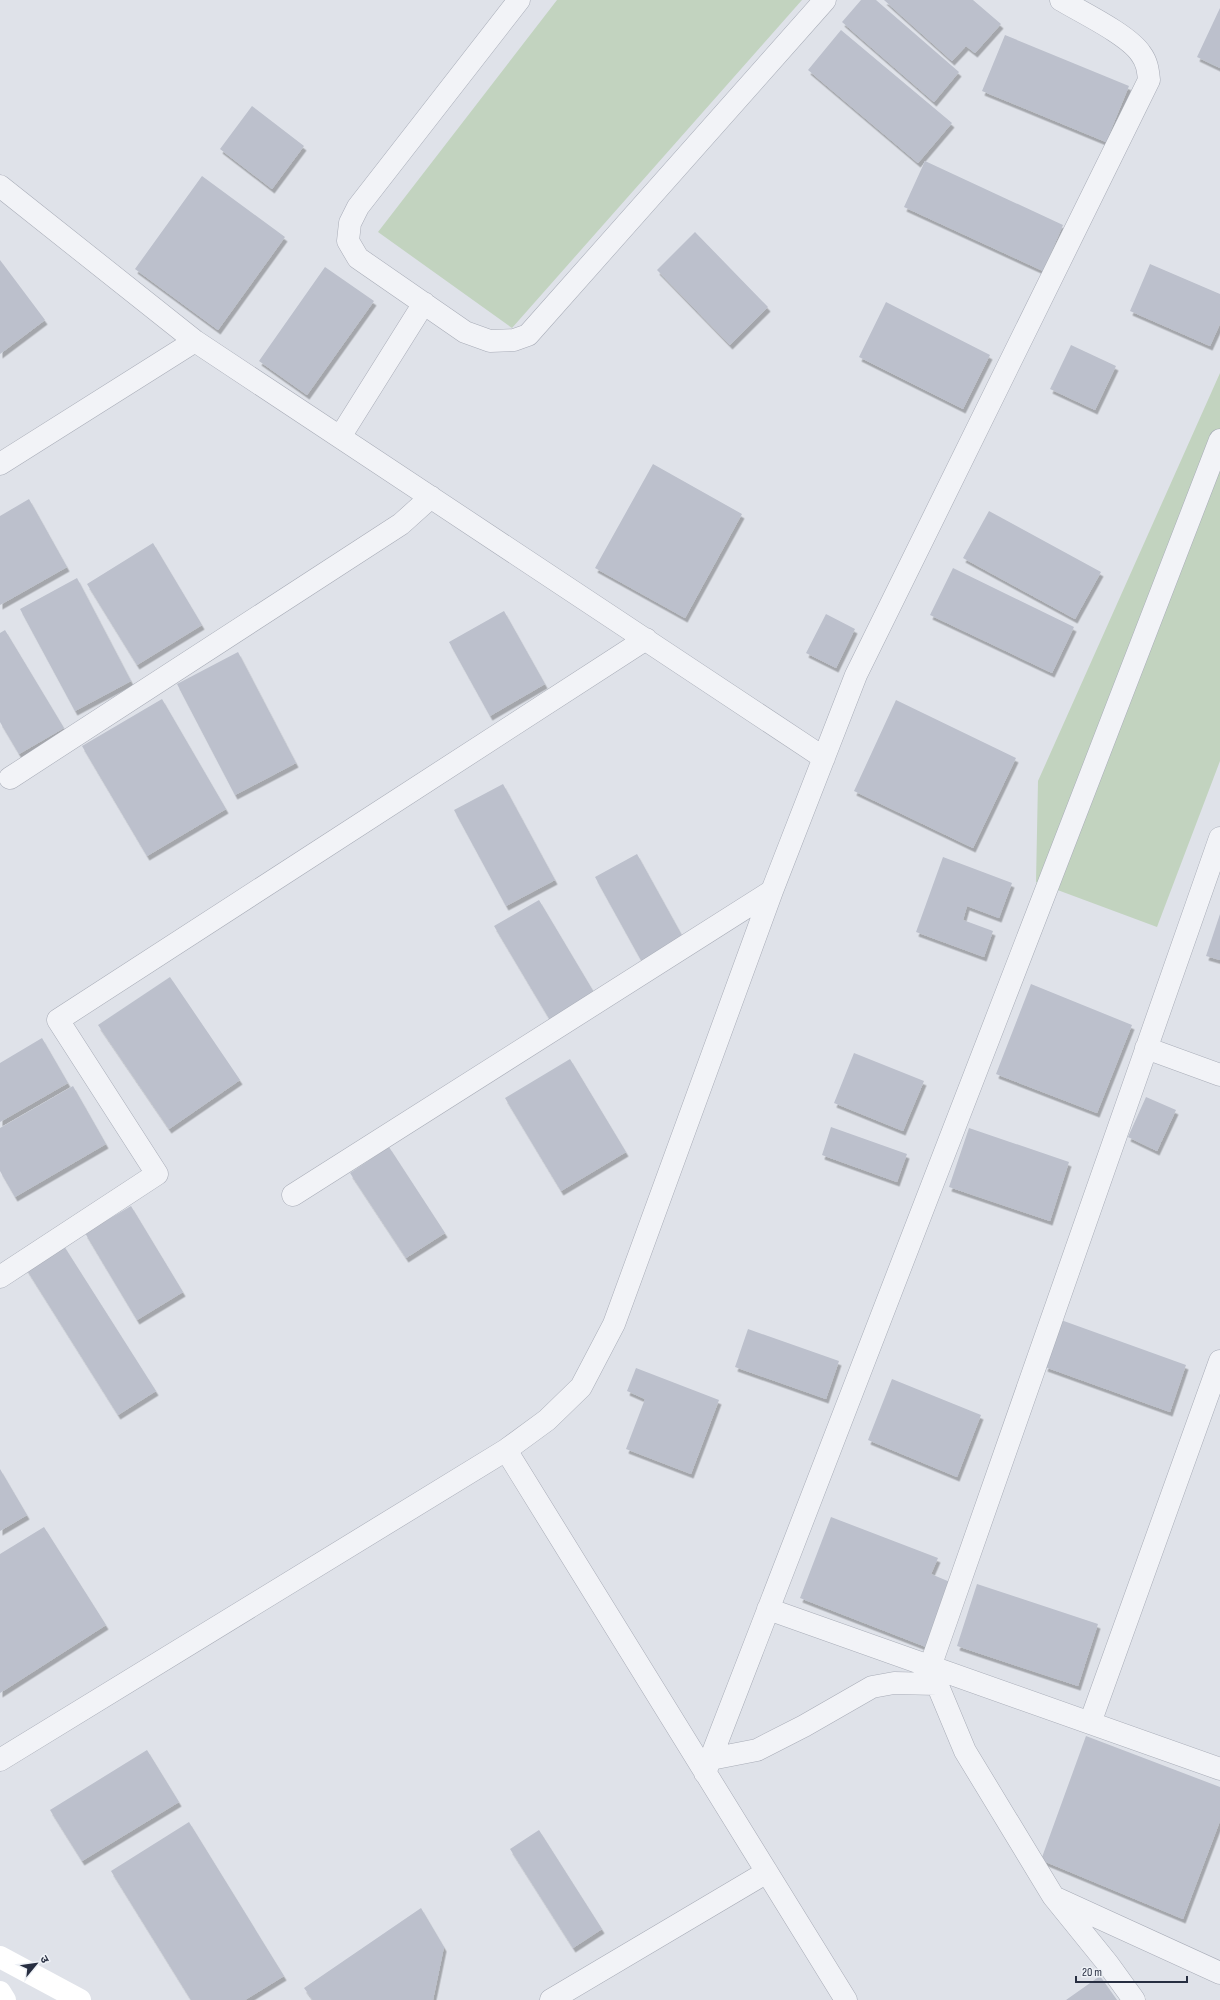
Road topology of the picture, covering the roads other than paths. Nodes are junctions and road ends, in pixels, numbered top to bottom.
1 (519, 0) edge
2 (825, 0) edge
3 (1061, 0) edge
4 (0, 186) edge
5 (424, 303) junction
6 (195, 341) junction
7 (340, 437) junction
8 (1220, 440) edge
9 (0, 464) edge
10 (430, 497) junction
11 (646, 639) junction
12 (824, 758) junction
13 (10, 778) dead end
14 (1220, 838) edge
15 (772, 891) junction
16 (1146, 1048) junction
17 (1220, 1074) edge
18 (293, 1194) dead end
19 (0, 1277) edge
20 (1220, 1361) edge
21 (506, 1450) junction
22 (768, 1609) junction
23 (934, 1676) junction
24 (1090, 1723) junction
25 (0, 1760) edge
26 (708, 1766) junction
27 (1220, 1769) edge
28 (767, 1872) junction
29 (1053, 1896) junction
30 (0, 1957) edge
31 (1220, 1973) edge
32 (0, 1992) edge
33 (5, 2000) edge
34 (80, 2000) edge
35 (551, 2000) edge
36 (846, 2000) edge
37 (1134, 2000) edge

1 - 5 street
2 - 5 street
3 - 12 street
4 - 6 street
5 - 7 street
6 - 7 street
6 - 9 street
7 - 10 street
8 - 22 street
10 - 11 street
10 - 13 street
11 - 12 street
11 - 19 street
12 - 15 street
14 - 16 street
15 - 18 street
15 - 21 street
16 - 17 street
16 - 23 street
20 - 24 street
21 - 25 street
21 - 26 street
22 - 23 street
22 - 26 street
23 - 24 street
23 - 26 street
23 - 29 street
24 - 27 street
26 - 28 street
28 - 35 street
28 - 36 street
29 - 31 street
29 - 37 street
30 - 34 street
32 - 33 street

